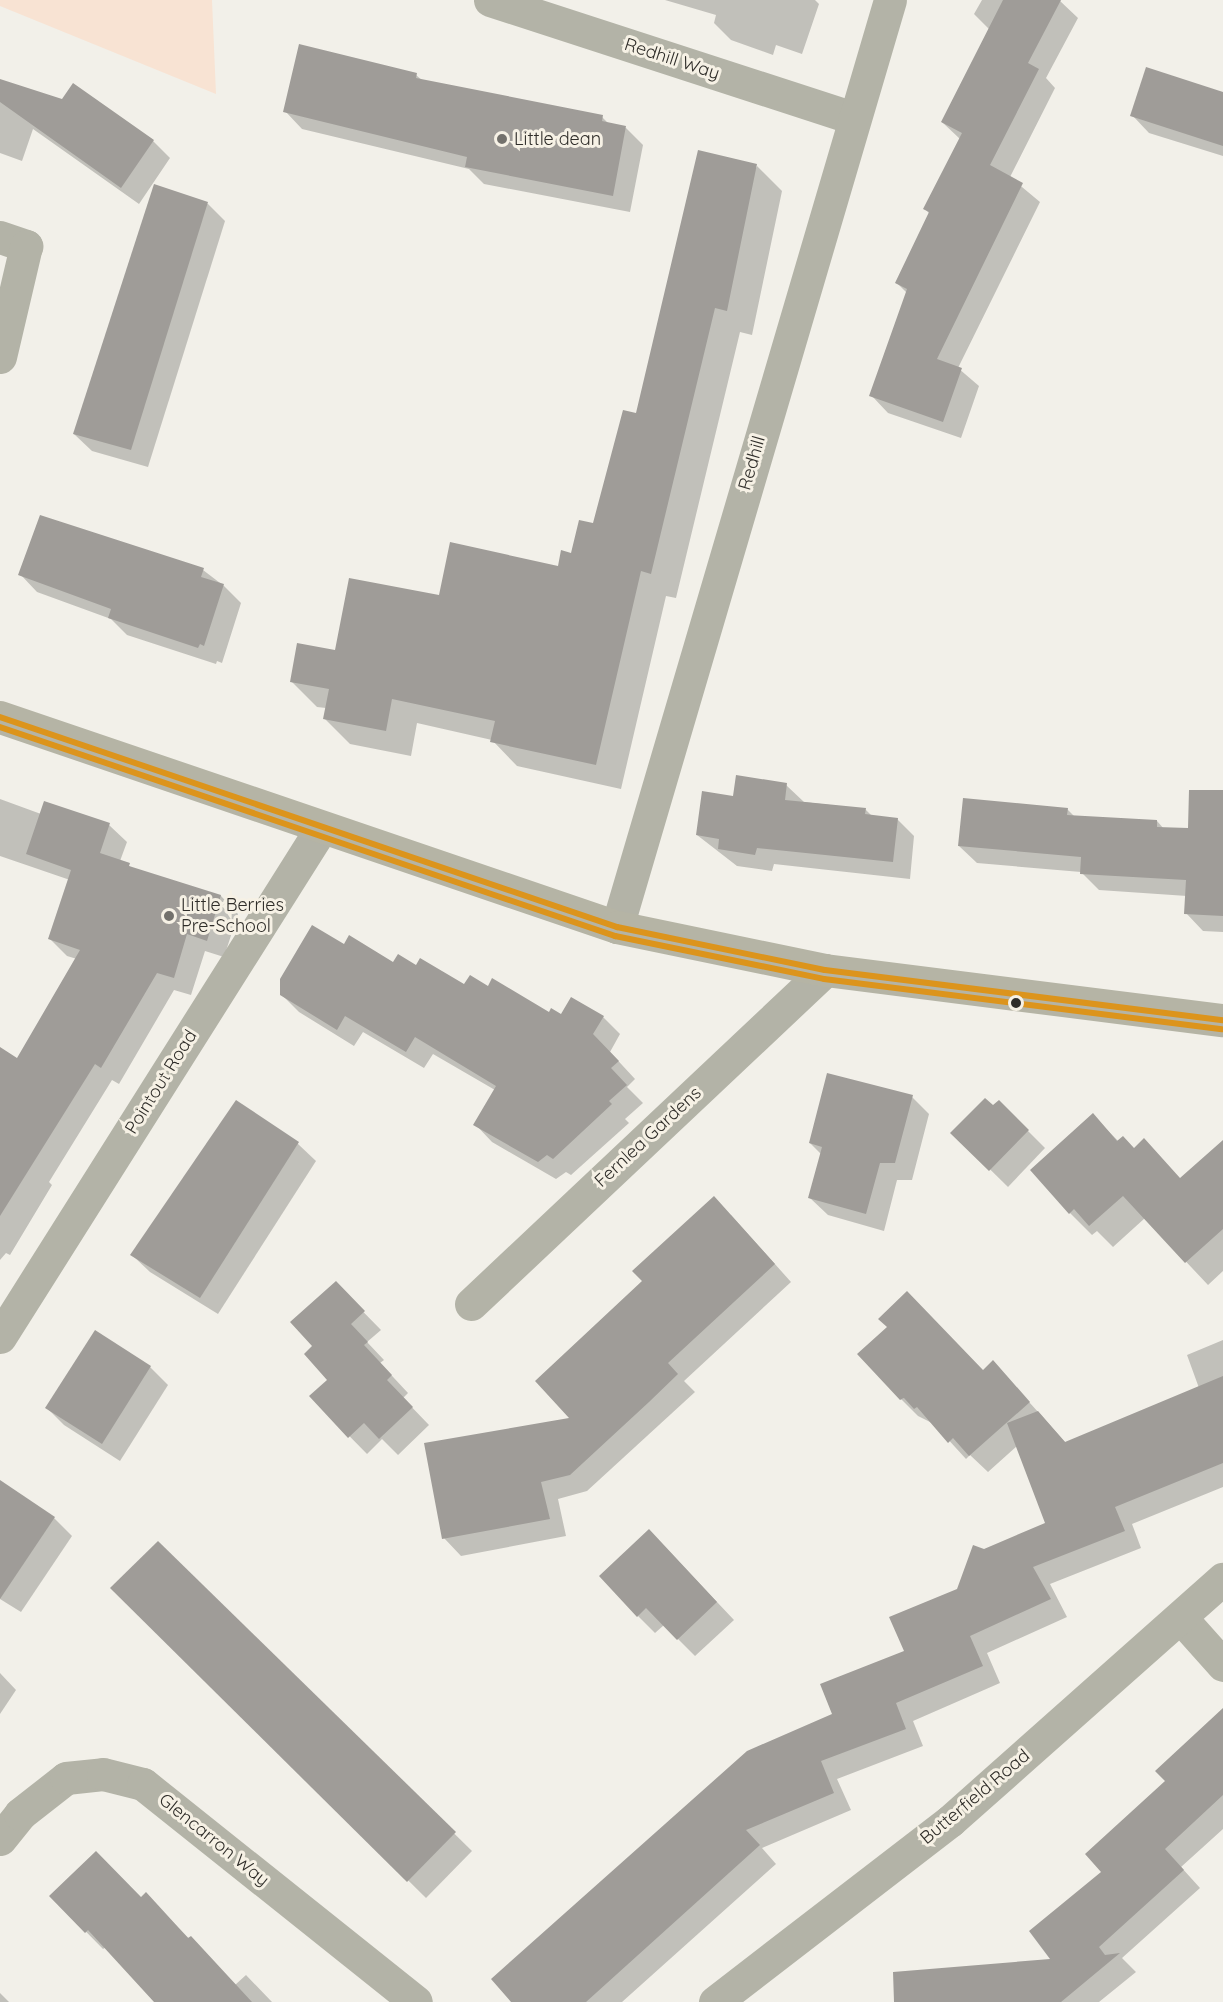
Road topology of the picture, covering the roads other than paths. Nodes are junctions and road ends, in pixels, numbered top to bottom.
1 (490, 0) edge
2 (890, 0) edge
3 (853, 118) junction
4 (0, 237) edge
5 (0, 357) edge
6 (0, 717) edge
7 (322, 827) junction
8 (617, 927) junction
9 (825, 970) junction
10 (1223, 1020) edge
11 (471, 1304) dead end
12 (0, 1337) edge
13 (1223, 1579) edge
14 (1181, 1617) junction
15 (1223, 1665) edge
16 (0, 1839) edge
17 (416, 2002) edge
18 (715, 2002) edge

1 - 3 street, Redhill Way
2 - 3 street, Redhill
3 - 8 street, Redhill
4 - 5 street
6 - 7 main road
7 - 8 main road
7 - 12 street, Pointout Road
8 - 9 main road
9 - 10 main road
9 - 11 street, Fernlea Gardens
13 - 14 street, Butterfield Road
14 - 15 street
14 - 18 street, Butterfield Road
16 - 17 street, Glencarron Way

